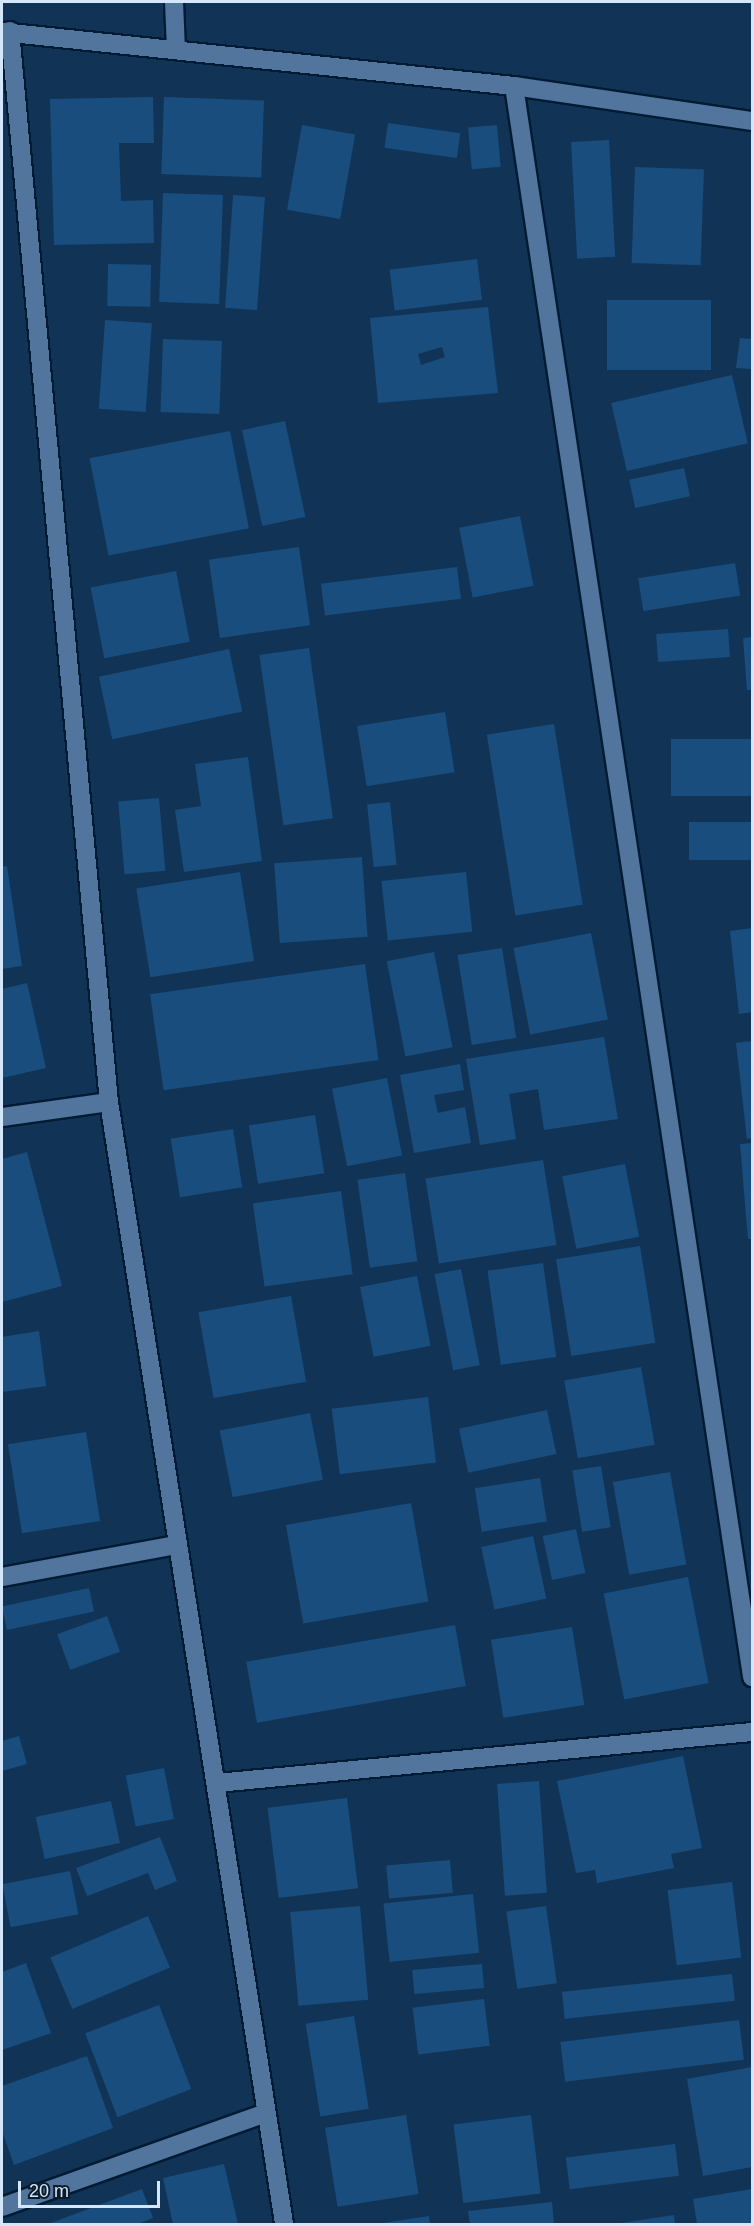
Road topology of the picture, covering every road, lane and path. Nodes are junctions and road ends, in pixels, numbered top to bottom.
1 (174, 2) edge
2 (6, 32) edge
3 (176, 49) junction
4 (514, 86) junction
5 (753, 121) edge
6 (110, 1102) junction
7 (2, 1117) edge
8 (176, 1545) junction
9 (2, 1577) edge
10 (753, 1677) edge
11 (753, 1732) edge
12 (217, 1783) junction
13 (266, 2113) junction
14 (2, 2207) edge
15 (284, 2224) edge

1 - 3 street
2 - 3 street
2 - 6 street
3 - 4 street
4 - 5 street
4 - 10 street
6 - 7 street
6 - 8 street
8 - 9 street
8 - 12 street
11 - 12 street
12 - 13 street
13 - 14 street
13 - 15 street

